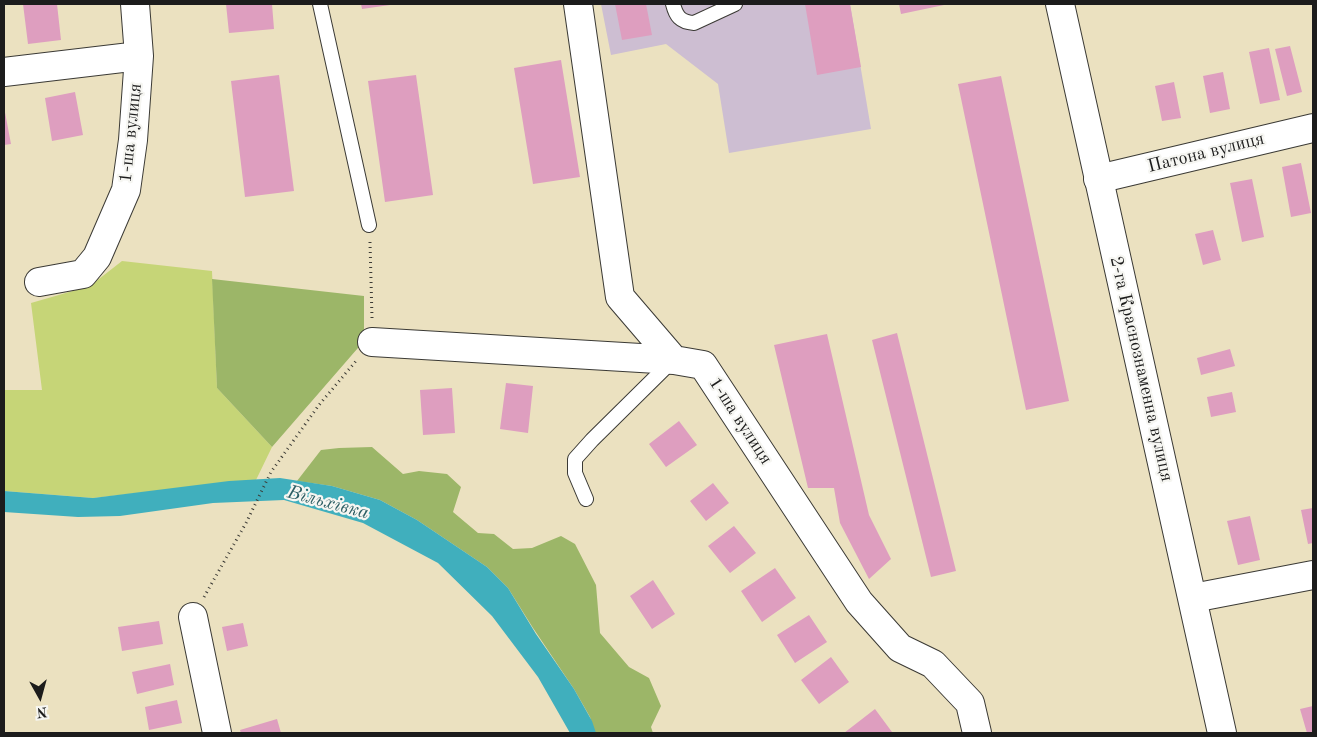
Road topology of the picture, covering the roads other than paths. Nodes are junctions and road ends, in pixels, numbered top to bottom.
1 (135, 4) edge
2 (320, 4) edge
3 (578, 4) edge
4 (673, 4) edge
5 (735, 4) edge
6 (1060, 4) edge
7 (139, 56) junction
8 (4, 72) edge
9 (1313, 128) edge
10 (1098, 179) junction
11 (370, 225) road end
12 (39, 282) dead end
13 (372, 342) road end
14 (674, 360) junction
15 (586, 499) dead end
16 (1313, 575) edge
17 (1193, 598) junction
18 (193, 617) road end
19 (218, 733) edge
20 (977, 733) edge
21 (1222, 733) edge

1 - 7 street, 1-ша вулиця
2 - 11 lane
3 - 14 street
4 - 5 lane
6 - 10 street, 2-га Краснознаменна вулиця
7 - 8 street
7 - 12 street, 1-ша вулиця
9 - 10 street, Патона вулиця
10 - 17 street, 2-га Краснознаменна вулиця
13 - 14 street, 1-ша вулиця
14 - 15 lane
14 - 20 street, 1-ша вулиця
16 - 17 street
17 - 21 street, 2-га Краснознаменна вулиця
18 - 19 street

